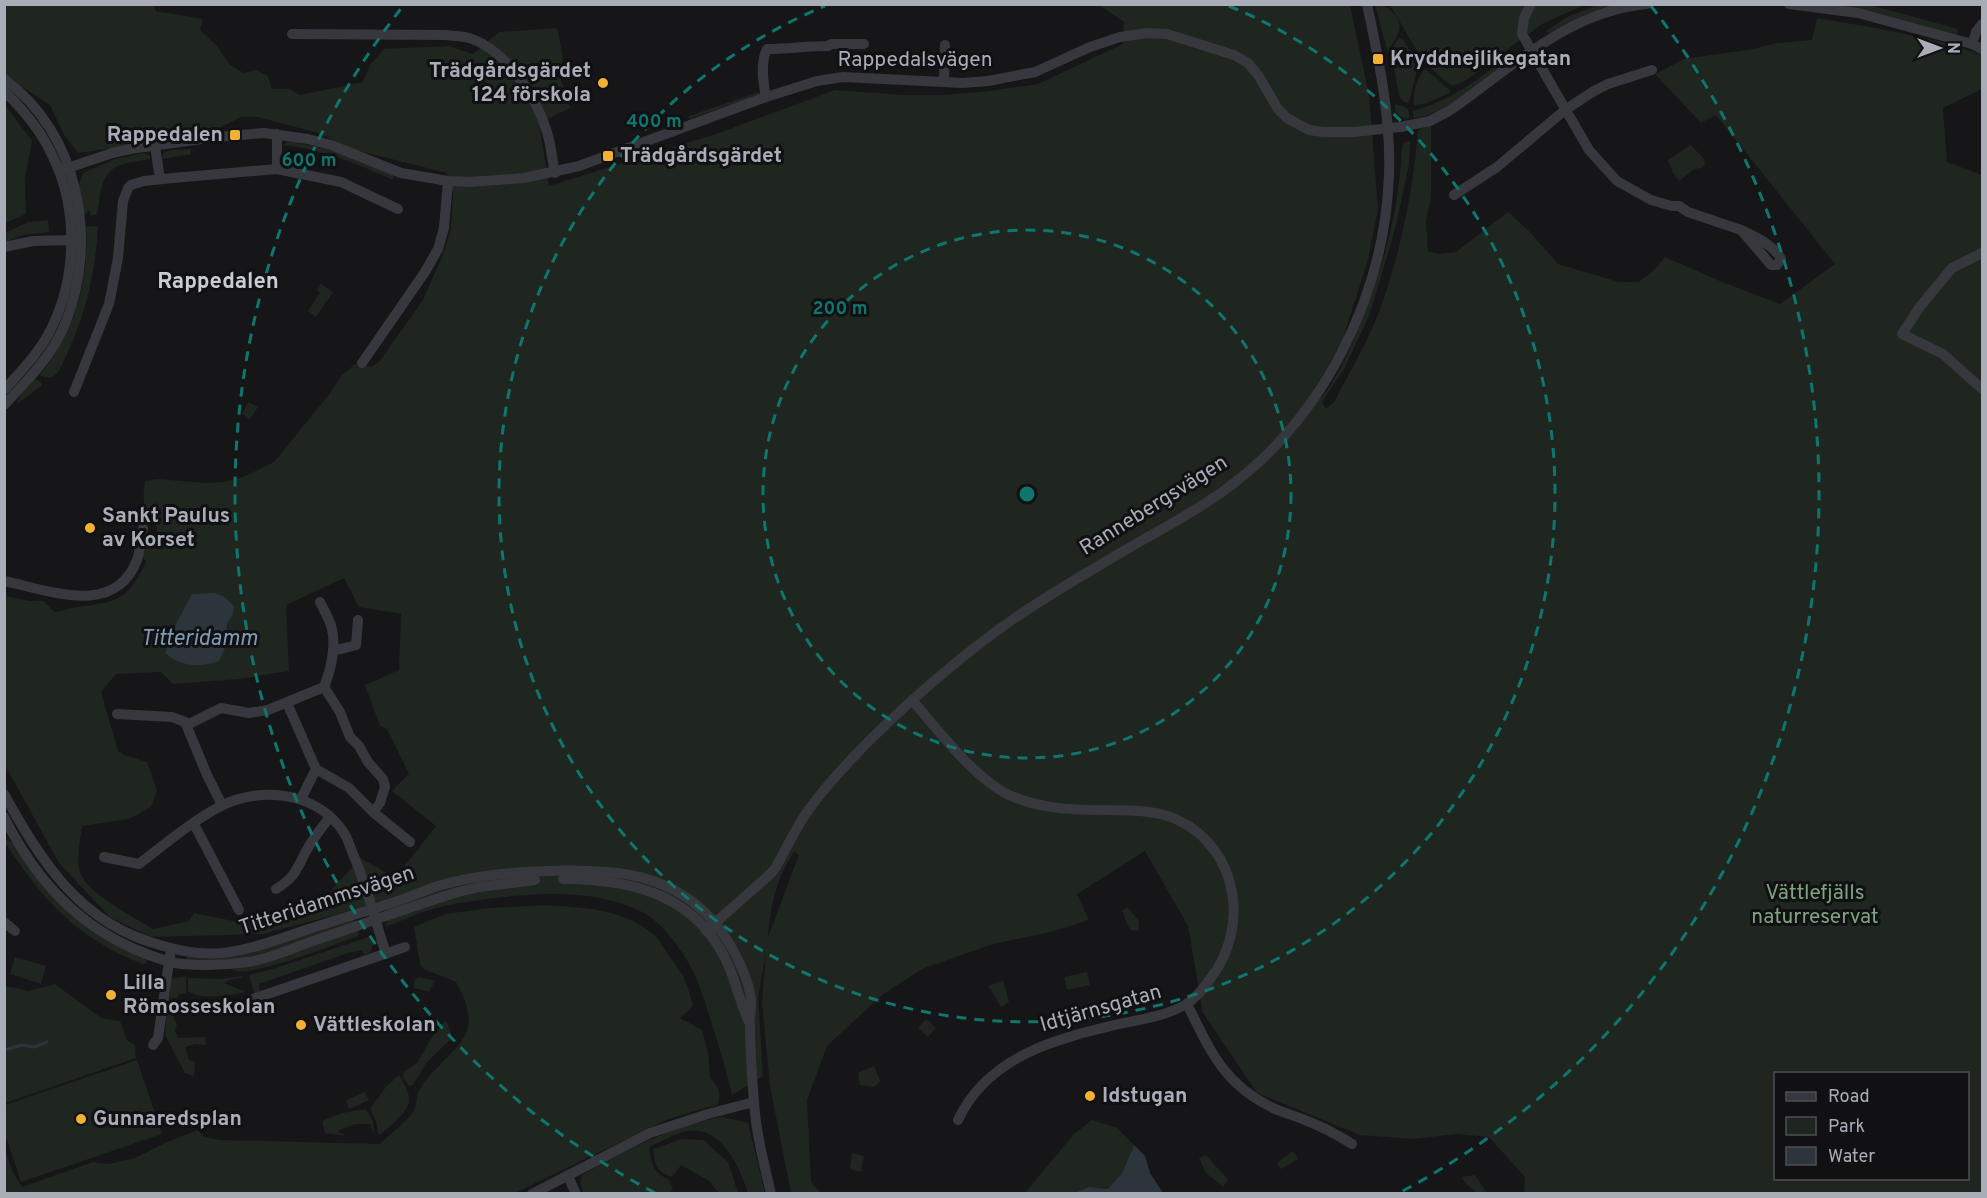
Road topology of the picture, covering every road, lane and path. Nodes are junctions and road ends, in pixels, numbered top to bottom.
1 (1368, 4) edge
2 (1531, 4) edge
3 (1647, 4) edge
4 (1789, 4) edge
5 (1983, 24) edge
6 (292, 34) dead end
7 (864, 44) dead end
8 (945, 45) dead end
9 (1977, 47) edge
10 (1532, 51) junction
11 (1653, 70) dead end
12 (4, 79) edge
13 (945, 82) junction
14 (4, 91) edge
15 (766, 97) junction
16 (1565, 110) junction
17 (1388, 129) junction
18 (277, 134) junction
19 (156, 146) junction
20 (64, 169) junction
21 (277, 169) junction
22 (555, 173) junction
23 (160, 179) junction
24 (448, 181) junction
25 (1454, 195) dead end
26 (398, 209) dead end
27 (1741, 230) dead end
28 (76, 240) junction
29 (4, 247) edge
30 (1983, 253) edge
31 (362, 363) dead end
32 (1983, 389) edge
33 (4, 390) edge
34 (74, 392) dead end
35 (4, 405) edge
36 (143, 528) dead end
37 (4, 581) edge
38 (320, 602) dead end
39 (358, 620) dead end
40 (333, 650) junction
41 (324, 687) junction
42 (912, 700) junction
43 (287, 703) junction
44 (117, 714) dead end
45 (187, 725) junction
46 (316, 769) junction
47 (4, 794) edge
48 (301, 799) junction
49 (222, 805) junction
50 (373, 812) junction
51 (330, 817) junction
52 (9, 823) edge
53 (194, 824) junction
54 (410, 842) dead end
55 (104, 857) dead end
56 (276, 890) dead end
57 (239, 910) dead end
58 (373, 914) junction
59 (4, 922) edge
60 (712, 926) junction
61 (15, 931) dead end
62 (405, 947) dead end
63 (171, 950) junction
64 (386, 954) junction
65 (169, 962) junction
66 (253, 999) dead end
67 (1186, 1004) junction
68 (153, 1046) dead end
69 (754, 1102) junction
70 (958, 1120) dead end
71 (1352, 1144) dead end
72 (568, 1176) junction
73 (532, 1194) edge
74 (576, 1194) edge
75 (771, 1194) edge

1 - 17 street, Rannebergsvägen
2 - 10 street
3 - 10 street
4 - 9 street
5 - 9 street
6 - 22 street
7 - 15 street
8 - 13 street
10 - 16 street
10 - 17 street
11 - 16 street
12 - 20 street
13 - 15 street, Rappedalsvägen
13 - 17 street, Rappedalsvägen
14 - 20 street
15 - 22 street, Rappedalsvägen
16 - 25 street
16 - 27 street
17 - 42 street, Rannebergsvägen
18 - 19 street, Rappedalsvägen
18 - 21 street
18 - 24 street, Rappedalsvägen
19 - 20 street, Rappedalsvägen
19 - 23 street
20 - 28 street
21 - 23 street
21 - 26 street
22 - 24 street, Rappedalsvägen
23 - 34 street
24 - 31 street
28 - 29 street
28 - 33 street
28 - 35 street
30 - 32 street
36 - 37 street
38 - 40 street
39 - 40 street
40 - 41 street
41 - 43 street
41 - 50 street
42 - 60 street, Rannebergsvägen
42 - 67 street, Idtjärnsgatan
43 - 45 street
43 - 46 street
44 - 45 street
45 - 49 street
46 - 48 street
46 - 50 street
47 - 52 street, Titteridammsvägen
48 - 49 street
48 - 51 street
49 - 53 street
50 - 54 street
51 - 56 street
51 - 58 street
52 - 63 street, Titteridammsvägen
52 - 65 street, Titteridammsvägen
53 - 55 street
53 - 57 street
58 - 60 street, Titteridammsvägen
58 - 63 street, Titteridammsvägen
58 - 64 street
58 - 65 street, Titteridammsvägen
59 - 61 street
60 - 69 street
62 - 64 street
63 - 65 street
64 - 66 street
65 - 68 street
67 - 70 street, Idtjärnsgatan
67 - 71 street
69 - 72 street
69 - 75 street
72 - 73 street
72 - 74 street

